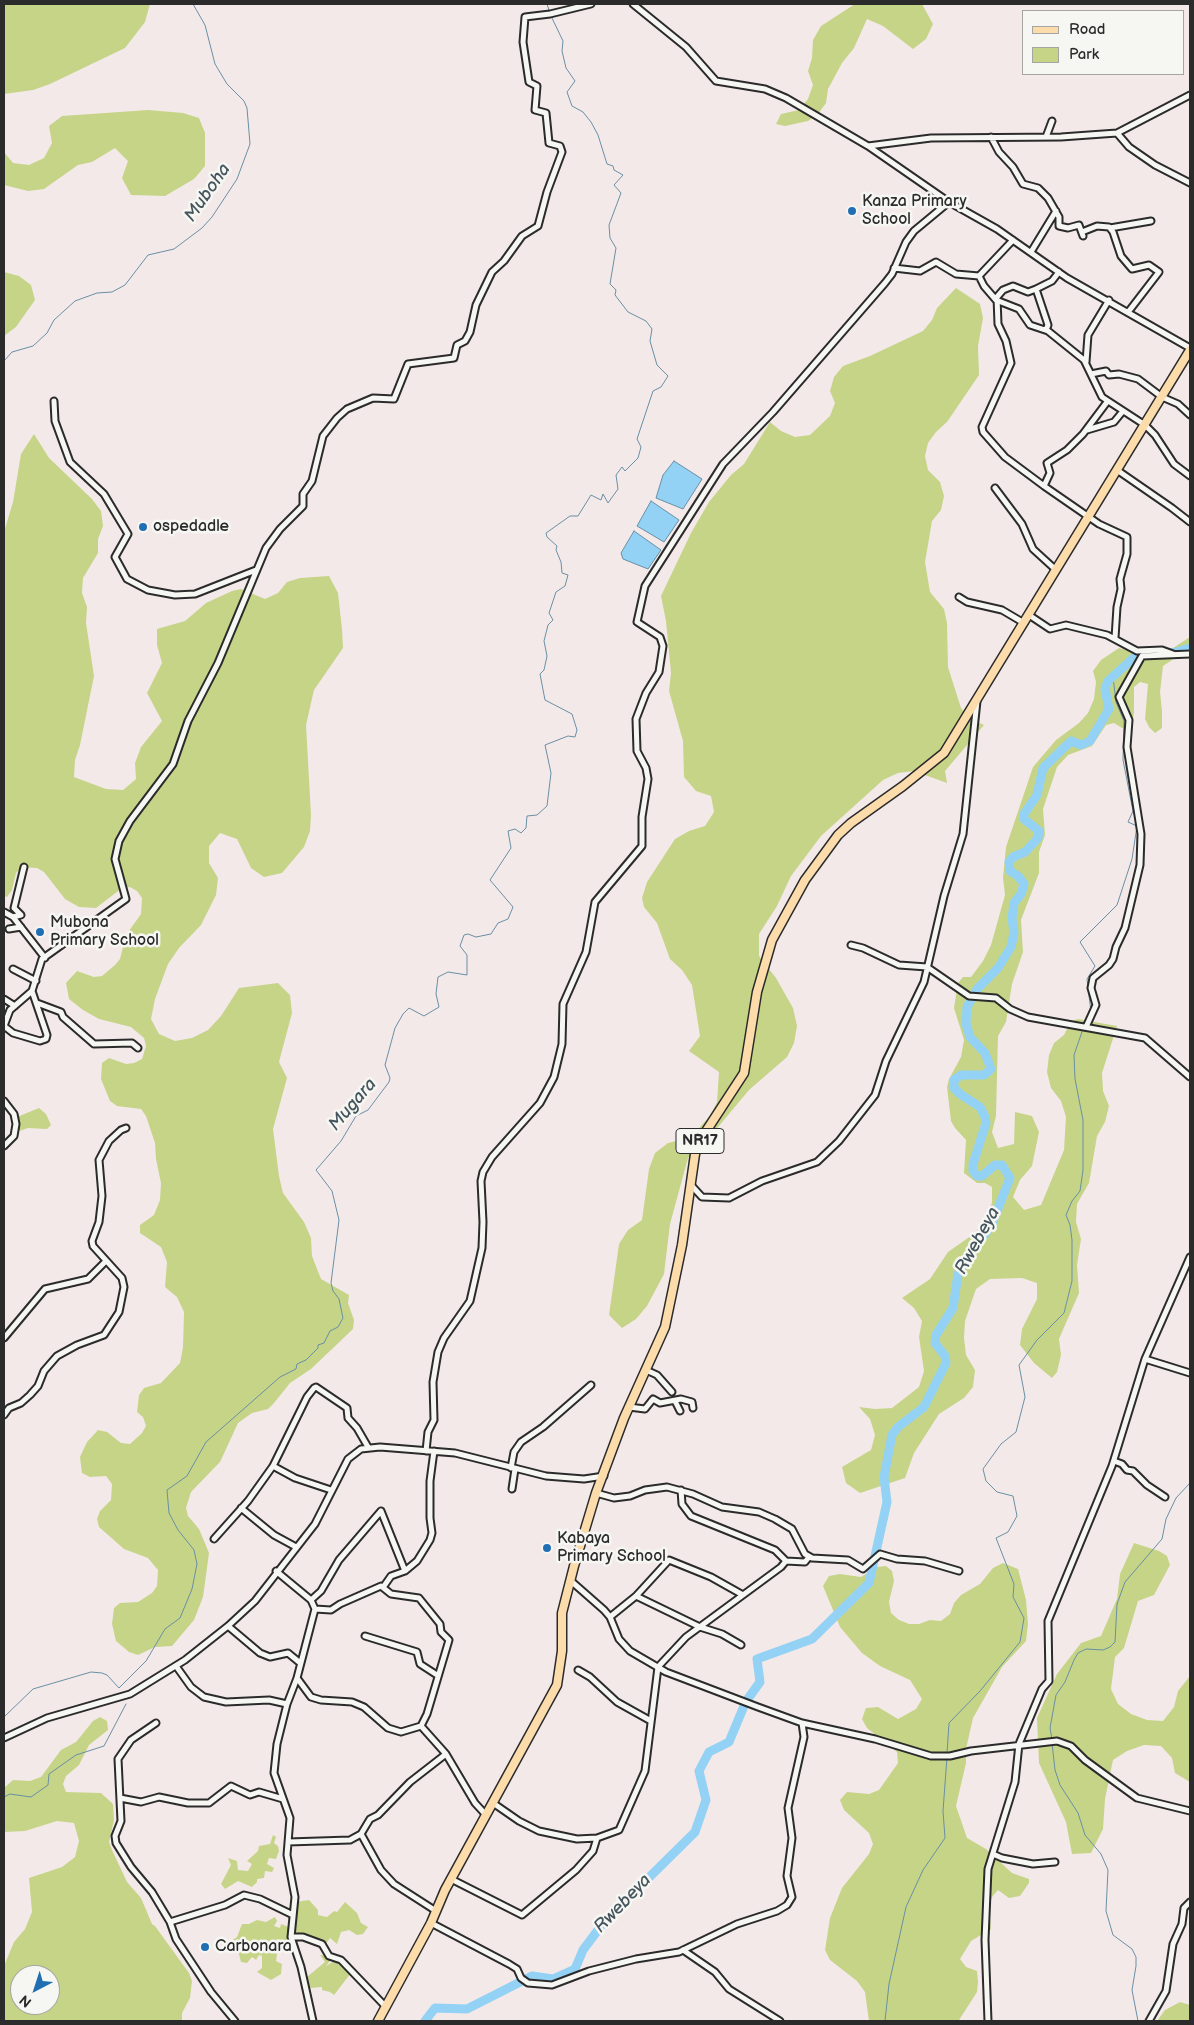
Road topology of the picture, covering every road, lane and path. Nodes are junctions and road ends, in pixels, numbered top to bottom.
1 (591, 4) edge
2 (633, 4) edge
3 (1190, 95) edge
4 (1052, 121) dead end
5 (1117, 133) junction
6 (991, 136) junction
7 (1046, 136) junction
8 (868, 146) junction
9 (1190, 183) edge
10 (949, 202) junction
11 (1056, 212) junction
12 (1151, 221) dead end
13 (1110, 228) junction
14 (1013, 240) junction
15 (1031, 252) junction
16 (894, 268) junction
17 (1059, 272) junction
18 (980, 276) junction
19 (1036, 289) junction
20 (996, 300) junction
21 (1109, 300) junction
22 (1129, 311) junction
23 (1046, 330) junction
24 (1190, 349) edge
25 (1086, 363) junction
26 (1091, 374) junction
27 (1162, 396) junction
28 (54, 401) dead end
29 (1107, 402) junction
30 (1123, 410) junction
31 (1190, 415) edge
32 (1145, 425) junction
33 (1087, 430) junction
34 (1117, 470) junction
35 (1190, 476) edge
36 (1044, 486) junction
37 (995, 488) dead end
38 (1088, 517) junction
39 (1190, 522) edge
40 (257, 570) junction
41 (1056, 570) junction
42 (959, 597) dead end
43 (1029, 615) junction
44 (1024, 623) junction
45 (1115, 638) junction
46 (1174, 654) junction
47 (1190, 654) edge
48 (977, 700) junction
49 (24, 867) dead end
50 (4, 912) edge
51 (13, 917) junction
52 (21, 928) junction
53 (9, 929) dead end
54 (851, 945) dead end
55 (45, 958) junction
56 (927, 967) junction
57 (13, 969) dead end
58 (36, 982) junction
59 (32, 991) junction
60 (4, 999) edge
61 (37, 1002) junction
62 (15, 1006) junction
63 (4, 1026) edge
64 (1086, 1027) junction
65 (138, 1048) dead end
66 (1190, 1077) edge
67 (4, 1101) edge
68 (126, 1128) dead end
69 (4, 1146) edge
70 (691, 1185) junction
71 (1190, 1257) edge
72 (105, 1262) junction
73 (4, 1338) edge
74 (1145, 1360) junction
75 (646, 1370) junction
76 (1190, 1373) edge
77 (592, 1385) dead end
78 (672, 1392) dead end
79 (675, 1401) junction
80 (629, 1407) junction
81 (693, 1408) dead end
82 (680, 1411) dead end
83 (4, 1415) edge
84 (368, 1447) junction
85 (426, 1451) junction
86 (434, 1451) junction
87 (1114, 1461) junction
88 (273, 1466) junction
89 (513, 1468) junction
90 (604, 1476) junction
91 (512, 1489) dead end
92 (331, 1490) junction
93 (681, 1490) junction
94 (596, 1493) junction
95 (1165, 1497) dead end
96 (241, 1508) junction
97 (214, 1539) dead end
98 (296, 1547) junction
99 (809, 1557) junction
100 (786, 1560) junction
101 (276, 1570) junction
102 (405, 1571) junction
103 (959, 1571) dead end
104 (571, 1581) junction
105 (384, 1586) junction
106 (743, 1594) junction
107 (636, 1596) junction
108 (311, 1600) junction
109 (315, 1609) junction
110 (610, 1617) junction
111 (228, 1626) junction
112 (700, 1627) junction
113 (365, 1636) dead end
114 (741, 1645) dead end
115 (299, 1662) junction
116 (176, 1666) junction
117 (658, 1667) junction
118 (578, 1670) dead end
119 (438, 1675) junction
120 (297, 1678) junction
121 (287, 1704) junction
122 (651, 1721) junction
123 (156, 1723) dead end
124 (802, 1724) junction
125 (421, 1726) junction
126 (4, 1738) edge
127 (1019, 1744) junction
128 (446, 1754) junction
129 (120, 1798) junction
130 (283, 1799) junction
131 (492, 1804) junction
132 (1190, 1812) edge
133 (486, 1815) junction
134 (361, 1834) junction
135 (597, 1838) junction
136 (288, 1842) junction
137 (993, 1854) junction
138 (1055, 1862) dead end
139 (451, 1880) junction
140 (1190, 1902) edge
141 (436, 1911) junction
142 (293, 1915) junction
143 (170, 1922) junction
144 (431, 1923) junction
145 (291, 1937) junction
146 (683, 1950) junction
147 (386, 2007) junction
148 (235, 2021) edge
149 (313, 2021) edge
150 (378, 2021) edge
151 (780, 2021) edge
152 (988, 2021) edge
153 (1149, 2021) edge

1 - 40 street
2 - 8 street
3 - 5 street
4 - 7 street
5 - 7 street
5 - 9 street
6 - 7 street
6 - 8 street
6 - 11 street
8 - 10 street
10 - 14 street
10 - 16 street
11 - 13 street
11 - 15 street
12 - 13 street
13 - 22 street
14 - 15 street
14 - 18 street
15 - 17 street
16 - 18 street
16 - 85 street
17 - 19 street
17 - 21 street
18 - 20 street
19 - 20 street
19 - 23 street
20 - 23 street
20 - 36 street
21 - 22 street
21 - 25 street
22 - 24 street
23 - 25 street
24 - 27 main road, NR17
25 - 26 street
26 - 27 street
26 - 29 street
27 - 31 street
27 - 32 main road, NR17
28 - 40 street
29 - 30 street
29 - 33 street
30 - 32 street
30 - 33 street
32 - 34 main road, NR17
32 - 35 street
33 - 36 street
34 - 38 main road, NR17
34 - 39 street
36 - 38 street
37 - 41 street
38 - 41 main road, NR17
38 - 45 street
40 - 55 street
41 - 43 main road, NR17
42 - 44 street
43 - 44 main road, NR17
43 - 45 street
44 - 48 main road, NR17
45 - 46 street
46 - 47 street
46 - 64 street
48 - 56 street
48 - 70 main road, NR17
49 - 51 street
50 - 51 street
51 - 52 street
52 - 53 street
52 - 55 street
54 - 56 street
55 - 58 street
56 - 64 street
56 - 70 street
57 - 58 street
58 - 59 street
59 - 61 street
59 - 62 street
60 - 62 street
61 - 63 street
61 - 65 street
62 - 63 street
64 - 66 street
67 - 69 street
68 - 72 street
70 - 75 main road, NR17
71 - 74 street
72 - 73 street
72 - 83 street
74 - 76 street
74 - 87 street
75 - 78 street
75 - 80 main road, NR17
77 - 89 street
79 - 80 street
79 - 81 street
79 - 82 street
80 - 90 main road, NR17
84 - 85 street
84 - 88 street
84 - 92 street
85 - 86 street
86 - 89 street
86 - 102 street
87 - 95 street
87 - 127 street
88 - 92 street
88 - 96 street
89 - 90 street
89 - 91 street
90 - 94 main road, NR17
92 - 98 street
93 - 94 street
93 - 99 street
93 - 100 street
94 - 104 main road, NR17
96 - 97 street
96 - 98 street
98 - 101 street
99 - 100 street
99 - 103 street
100 - 106 street
101 - 108 street
101 - 111 street
102 - 105 street
102 - 108 street
104 - 110 street
104 - 131 main road, NR17
105 - 109 street
105 - 119 street
106 - 107 street
106 - 112 street
107 - 110 street
107 - 112 street
108 - 109 street
109 - 115 street
110 - 117 street
111 - 115 street
111 - 116 street
112 - 114 street
112 - 117 street
113 - 119 street
115 - 120 street
116 - 121 street
116 - 126 street
117 - 122 street
117 - 124 street
118 - 122 street
119 - 125 street
120 - 121 street
120 - 125 street
121 - 130 street
122 - 135 street
123 - 129 street
124 - 127 street
124 - 146 street
125 - 128 street
127 - 132 street
127 - 137 street
128 - 133 street
128 - 134 street
129 - 130 street
129 - 143 street
130 - 136 street
131 - 133 main road, NR17
131 - 135 street
133 - 139 main road, NR17
134 - 136 street
134 - 141 street
135 - 139 street
136 - 142 street
137 - 138 street
137 - 152 street
139 - 141 main road, NR17
140 - 153 street
141 - 144 main road, NR17
142 - 143 street
142 - 145 street
143 - 148 street
144 - 146 street
144 - 147 main road, NR17
145 - 147 street
145 - 149 street
146 - 151 street
147 - 150 main road, NR17

